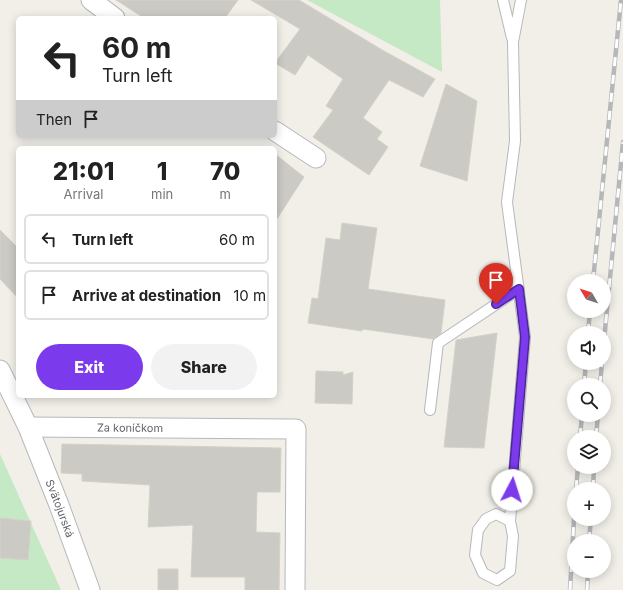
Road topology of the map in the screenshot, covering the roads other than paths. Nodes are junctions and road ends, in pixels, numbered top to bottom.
1 (92, 0) edge
2 (503, 0) edge
3 (521, 0) edge
4 (112, 16) edge
5 (513, 42) junction
6 (277, 132) edge
7 (316, 158) dead end
8 (519, 289) junction
9 (0, 370) edge
10 (430, 410) dead end
11 (28, 427) junction
12 (510, 521) junction
13 (497, 585) edge
14 (90, 590) edge
15 (295, 590) edge

1 - 4 street
2 - 5 lane
3 - 5 lane
5 - 8 lane
6 - 7 street
8 - 10 lane
8 - 12 lane
9 - 11 street
11 - 14 street, Svätojurská
11 - 15 street, Za koníčkom
12 - 13 lane
12 - 13 lane

